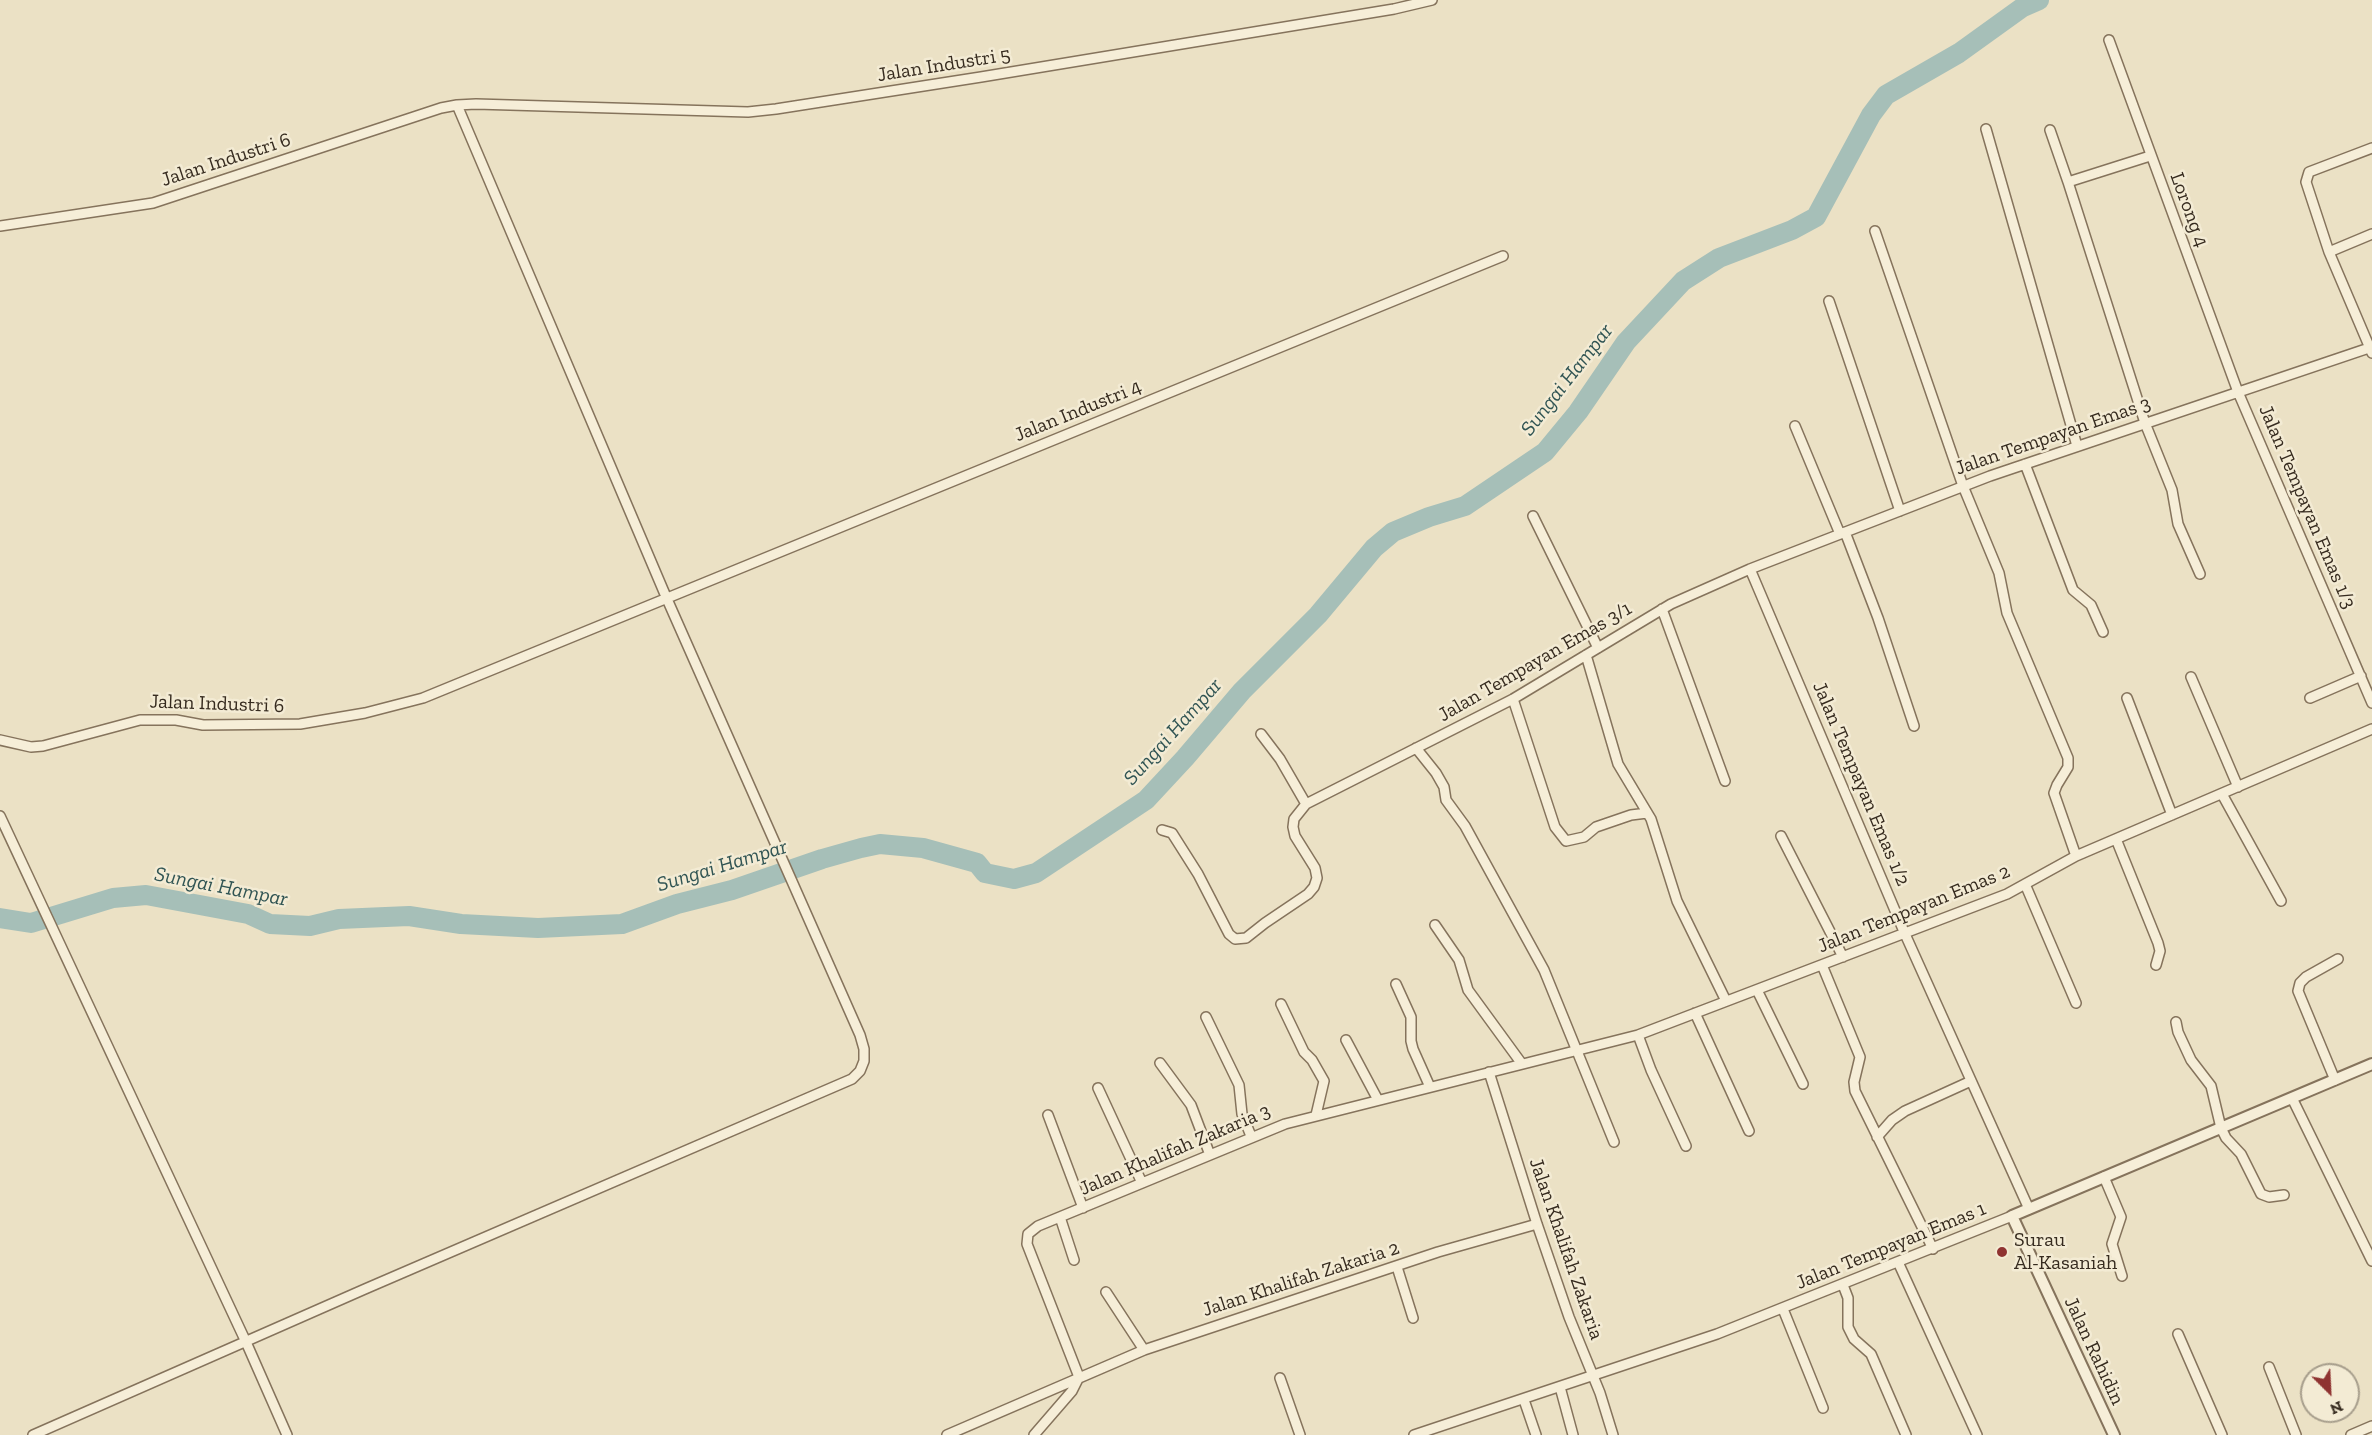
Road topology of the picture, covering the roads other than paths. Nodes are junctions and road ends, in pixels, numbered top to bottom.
1 (1432, 0) edge
2 (2109, 40) dead end
3 (457, 105) junction
4 (1986, 129) dead end
5 (2050, 130) dead end
6 (2372, 148) edge
7 (2150, 156) junction
8 (2068, 182) junction
9 (0, 226) edge
10 (1875, 231) dead end
11 (2372, 234) edge
12 (2329, 252) junction
13 (1503, 256) dead end
14 (1829, 301) dead end
15 (2371, 349) edge
16 (2238, 392) junction
17 (2145, 423) junction
18 (1795, 426) dead end
19 (2077, 446) junction
20 (2025, 464) junction
21 (1963, 486) junction
22 (1900, 511) junction
23 (1533, 516) dead end
24 (1842, 533) junction
25 (1750, 569) junction
26 (2200, 574) dead end
27 (667, 599) junction
28 (1662, 609) junction
29 (2103, 632) dead end
30 (1598, 648) junction
31 (1586, 655) junction
32 (2361, 676) junction
33 (2191, 677) dead end
34 (2127, 698) dead end
35 (2310, 698) dead end
36 (1514, 699) junction
37 (2372, 703) edge
38 (1914, 726) dead end
39 (2372, 729) edge
40 (1262, 734) dead end
41 (0, 740) edge
42 (1416, 748) junction
43 (1725, 781) dead end
44 (2238, 787) junction
45 (2222, 794) junction
46 (1306, 804) junction
47 (1647, 813) junction
48 (2172, 815) junction
49 (0, 816) edge
50 (1162, 830) dead end
51 (1781, 836) dead end
52 (2116, 839) junction
53 (2076, 856) junction
54 (2025, 884) junction
55 (2282, 902) dead end
56 (1435, 925) dead end
57 (1905, 934) junction
58 (1844, 957) junction
59 (2338, 960) dead end
60 (1822, 965) junction
61 (2156, 965) dead end
62 (1396, 984) dead end
63 (1757, 990) junction
64 (1726, 1001) junction
65 (2076, 1003) dead end
66 (1281, 1004) dead end
67 (1695, 1013) junction
68 (1206, 1017) dead end
69 (2176, 1022) dead end
70 (1638, 1035) junction
71 (1346, 1040) dead end
72 (1575, 1051) junction
73 (1160, 1063) dead end
74 (1522, 1064) junction
75 (2372, 1064) edge
76 (1489, 1072) junction
77 (2335, 1080) junction
78 (1971, 1081) junction
79 (1803, 1084) dead end
80 (1430, 1087) junction
81 (1098, 1088) dead end
82 (2292, 1098) junction
83 (1378, 1100) junction
84 (1048, 1115) dead end
85 (1316, 1115) junction
86 (2221, 1128) junction
87 (1749, 1131) dead end
88 (1251, 1136) junction
89 (1877, 1137) junction
90 (1614, 1142) dead end
91 (1686, 1146) dead end
92 (1210, 1155) junction
93 (2104, 1177) junction
94 (1142, 1183) junction
95 (2284, 1195) dead end
96 (1083, 1208) junction
97 (2029, 1209) junction
98 (2012, 1216) junction
99 (1060, 1217) junction
100 (1537, 1224) junction
101 (1933, 1249) junction
102 (1074, 1260) dead end
103 (2372, 1261) edge
104 (1898, 1262) junction
105 (1397, 1267) junction
106 (2122, 1276) dead end
107 (1843, 1285) junction
108 (1106, 1292) dead end
109 (1783, 1308) junction
110 (1413, 1318) dead end
111 (2178, 1334) dead end
112 (246, 1342) junction
113 (1144, 1350) junction
114 (2269, 1367) dead end
115 (1592, 1376) junction
116 (1079, 1377) junction
117 (1280, 1378) dead end
118 (1560, 1387) junction
119 (1524, 1400) junction
120 (1823, 1408) dead end
121 (2372, 1426) edge
122 (1432, 1432) edge
123 (33, 1435) edge
124 (287, 1435) edge
125 (946, 1435) edge
126 (1034, 1435) edge
127 (1299, 1435) edge
128 (1414, 1435) edge
129 (1536, 1435) edge
130 (1573, 1435) edge
131 (1613, 1435) edge
132 (1906, 1435) edge
133 (1977, 1435) edge
134 (2114, 1435) edge
135 (2222, 1435) edge
136 (2296, 1435) edge
137 (2351, 1435) edge

1 - 3 street, Jalan Industri 5
2 - 7 street, Lorong 4
3 - 9 street, Jalan Industri 6
3 - 27 street
4 - 19 street
5 - 8 street
6 - 12 street
7 - 8 street
7 - 16 street, Lorong 4
8 - 17 street
10 - 21 street
11 - 12 street
12 - 15 street
13 - 27 street, Jalan Industri 4
14 - 22 street
15 - 16 street, Jalan Tempayan Emas 3
16 - 17 street, Jalan Tempayan Emas 3
16 - 32 street, Jalan Tempayan Emas 1/3
17 - 19 street, Jalan Tempayan Emas 3
17 - 26 street
18 - 24 street
19 - 20 street, Jalan Tempayan Emas 3
20 - 21 street, Jalan Tempayan Emas 3
20 - 29 street
21 - 22 street, Jalan Tempayan Emas 3
21 - 53 street
22 - 24 street, Jalan Tempayan Emas 3
23 - 30 street
24 - 25 street, Jalan Tempayan Emas 3
24 - 38 street
25 - 28 street, Jalan Tempayan Emas 3/1
25 - 57 street, Jalan Tempayan Emas 1/2
27 - 41 street, Jalan Industri 6
27 - 112 street
28 - 30 street, Jalan Tempayan Emas 3/1
28 - 43 street
30 - 31 street, Jalan Tempayan Emas 3/1
31 - 36 street, Jalan Tempayan Emas 3/1
31 - 47 street
32 - 35 street
32 - 37 street, Jalan Tempayan Emas 1/3
33 - 44 street
34 - 48 street
36 - 42 street, Jalan Tempayan Emas 3/1
36 - 47 street
39 - 44 street, Jalan Tempayan Emas 2
40 - 46 street
42 - 46 street, Jalan Tempayan Emas 3/1
42 - 72 street
44 - 45 street, Jalan Tempayan Emas 2
45 - 48 street, Jalan Tempayan Emas 2
45 - 55 street
46 - 50 street
47 - 64 street
48 - 52 street, Jalan Tempayan Emas 2
49 - 112 street
51 - 58 street
52 - 53 street, Jalan Tempayan Emas 2
52 - 61 street
53 - 54 street, Jalan Tempayan Emas 2
54 - 57 street, Jalan Tempayan Emas 2
54 - 65 street
56 - 74 street
57 - 58 street, Jalan Tempayan Emas 2
57 - 78 street, Jalan Tempayan Emas 1/2
58 - 60 street, Jalan Tempayan Emas 2
59 - 77 street
60 - 63 street, Jalan Tempayan Emas 2
60 - 89 street
62 - 80 street
63 - 64 street, Jalan Tempayan Emas 2
63 - 79 street
64 - 67 street, Jalan Tempayan Emas 2
66 - 85 street
67 - 70 street, Jalan Tempayan Emas 2
67 - 87 street
68 - 88 street
69 - 86 street
70 - 72 street, Jalan Tempayan Emas 2
70 - 91 street
71 - 83 street
72 - 74 street, Jalan Tempayan Emas 2
72 - 90 street
73 - 92 street
74 - 76 street, Jalan Tempayan Emas 2
75 - 77 street, Jalan Tempayan Emas 1
76 - 80 street, Jalan Khalifah Zakaria 3
76 - 100 street, Jalan Khalifah Zakaria
77 - 82 street, Jalan Tempayan Emas 1
78 - 89 street
78 - 97 street, Jalan Tempayan Emas 1/2
80 - 83 street, Jalan Khalifah Zakaria 3
81 - 94 street
82 - 86 street, Jalan Tempayan Emas 1
82 - 103 street
83 - 85 street, Jalan Khalifah Zakaria 3
84 - 96 street
85 - 88 street, Jalan Khalifah Zakaria 3
86 - 93 street, Jalan Tempayan Emas 1
86 - 95 street
88 - 92 street, Jalan Khalifah Zakaria 3
89 - 101 street
92 - 94 street, Jalan Khalifah Zakaria 3
93 - 97 street, Jalan Tempayan Emas 1
93 - 106 street
94 - 96 street, Jalan Khalifah Zakaria 3
96 - 99 street, Jalan Khalifah Zakaria 3
97 - 98 street, Jalan Tempayan Emas 1
98 - 101 street, Jalan Tempayan Emas 1
98 - 134 street, Jalan Rahidin
99 - 102 street
99 - 116 street, Jalan Khalifah Zakaria 3
100 - 105 street, Jalan Khalifah Zakaria 2
100 - 115 street, Jalan Khalifah Zakaria
101 - 104 street, Jalan Tempayan Emas 1
104 - 107 street, Jalan Tempayan Emas 1
104 - 133 street
105 - 110 street
105 - 113 street, Jalan Khalifah Zakaria 2
107 - 109 street, Jalan Tempayan Emas 1
107 - 132 street
108 - 113 street
109 - 115 street, Jalan Tempayan Emas 1
109 - 120 street
111 - 135 street
112 - 123 street
112 - 124 street
113 - 116 street, Jalan Khalifah Zakaria 2
114 - 136 street
115 - 118 street, Jalan Tempayan Emas 1
115 - 131 street, Jalan Khalifah Zakaria
116 - 125 street, Jalan Khalifah Zakaria 2
116 - 126 street
117 - 127 street
118 - 119 street, Jalan Tempayan Emas 1
118 - 130 street
119 - 122 street, Jalan Tempayan Emas 1
119 - 129 street
121 - 137 street
122 - 128 street, Jalan Tempayan Emas 1

